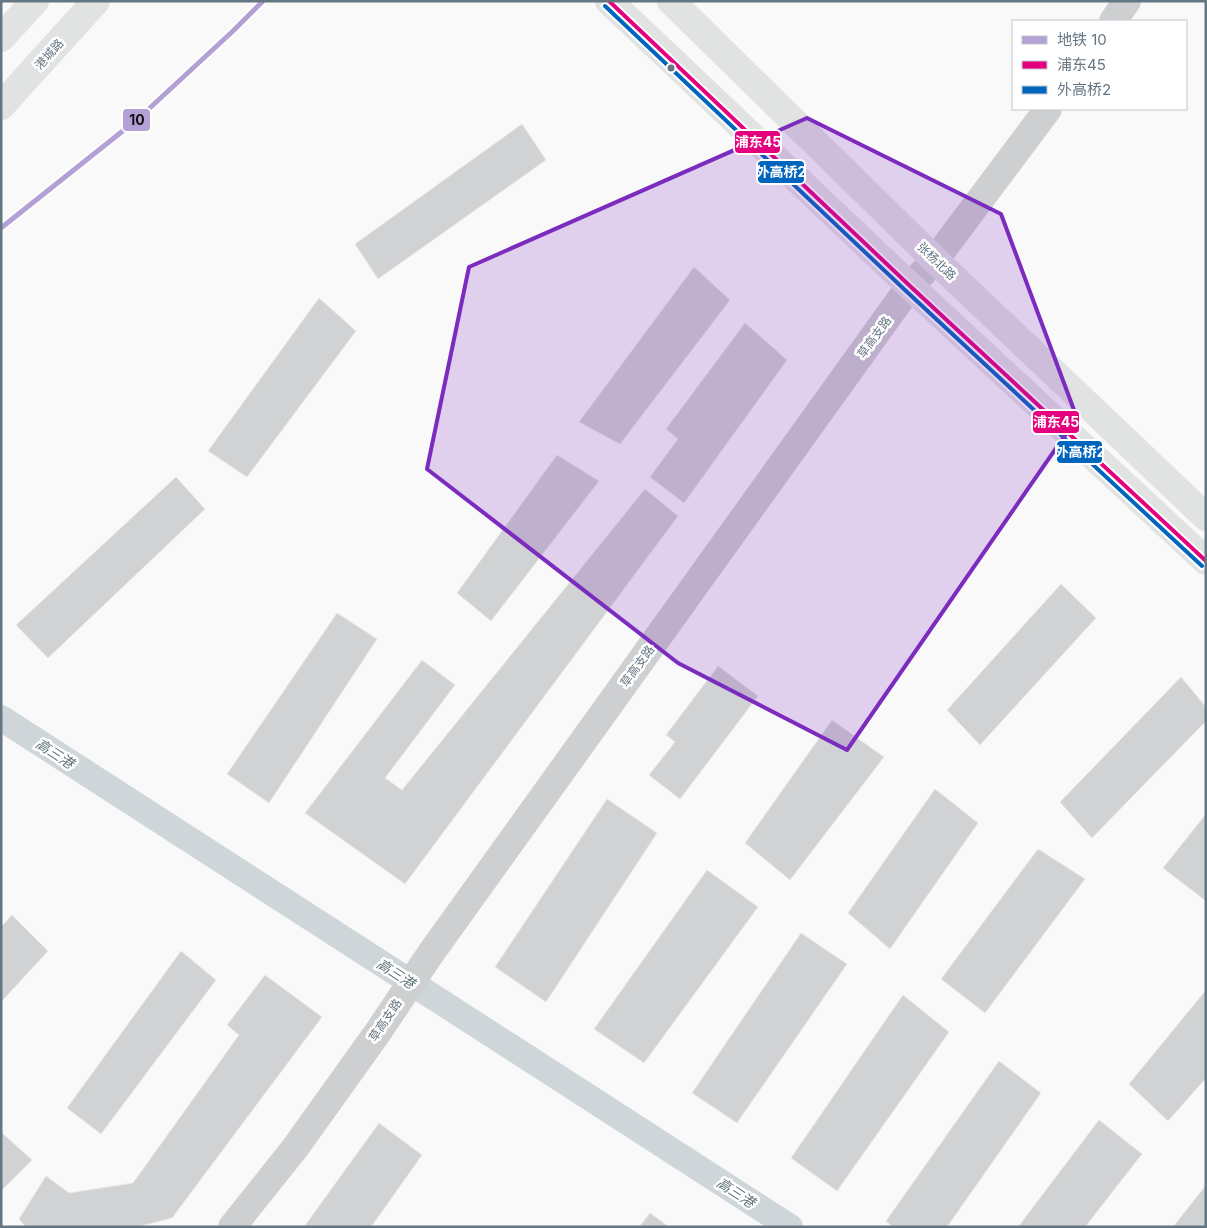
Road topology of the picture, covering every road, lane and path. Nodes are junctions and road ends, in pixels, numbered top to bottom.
1 (35, 1) edge
2 (96, 1) edge
3 (609, 1) edge
4 (671, 1) edge
5 (1127, 1) edge
6 (1114, 20) edge
7 (1, 38) edge
8 (1, 106) edge
9 (1047, 110) edge
10 (935, 260) junction
11 (910, 286) junction
12 (1206, 517) edge
13 (1206, 561) edge
14 (232, 1227) edge

1 - 7 main road
2 - 8 main road, 港城路
3 - 11 main road
4 - 10 main road, 张杨北路
5 - 6 street
9 - 10 street, 草高支路
10 - 11 street, 草高支路
10 - 12 main road, 张杨北路
11 - 13 main road
11 - 14 street, 草高支路

